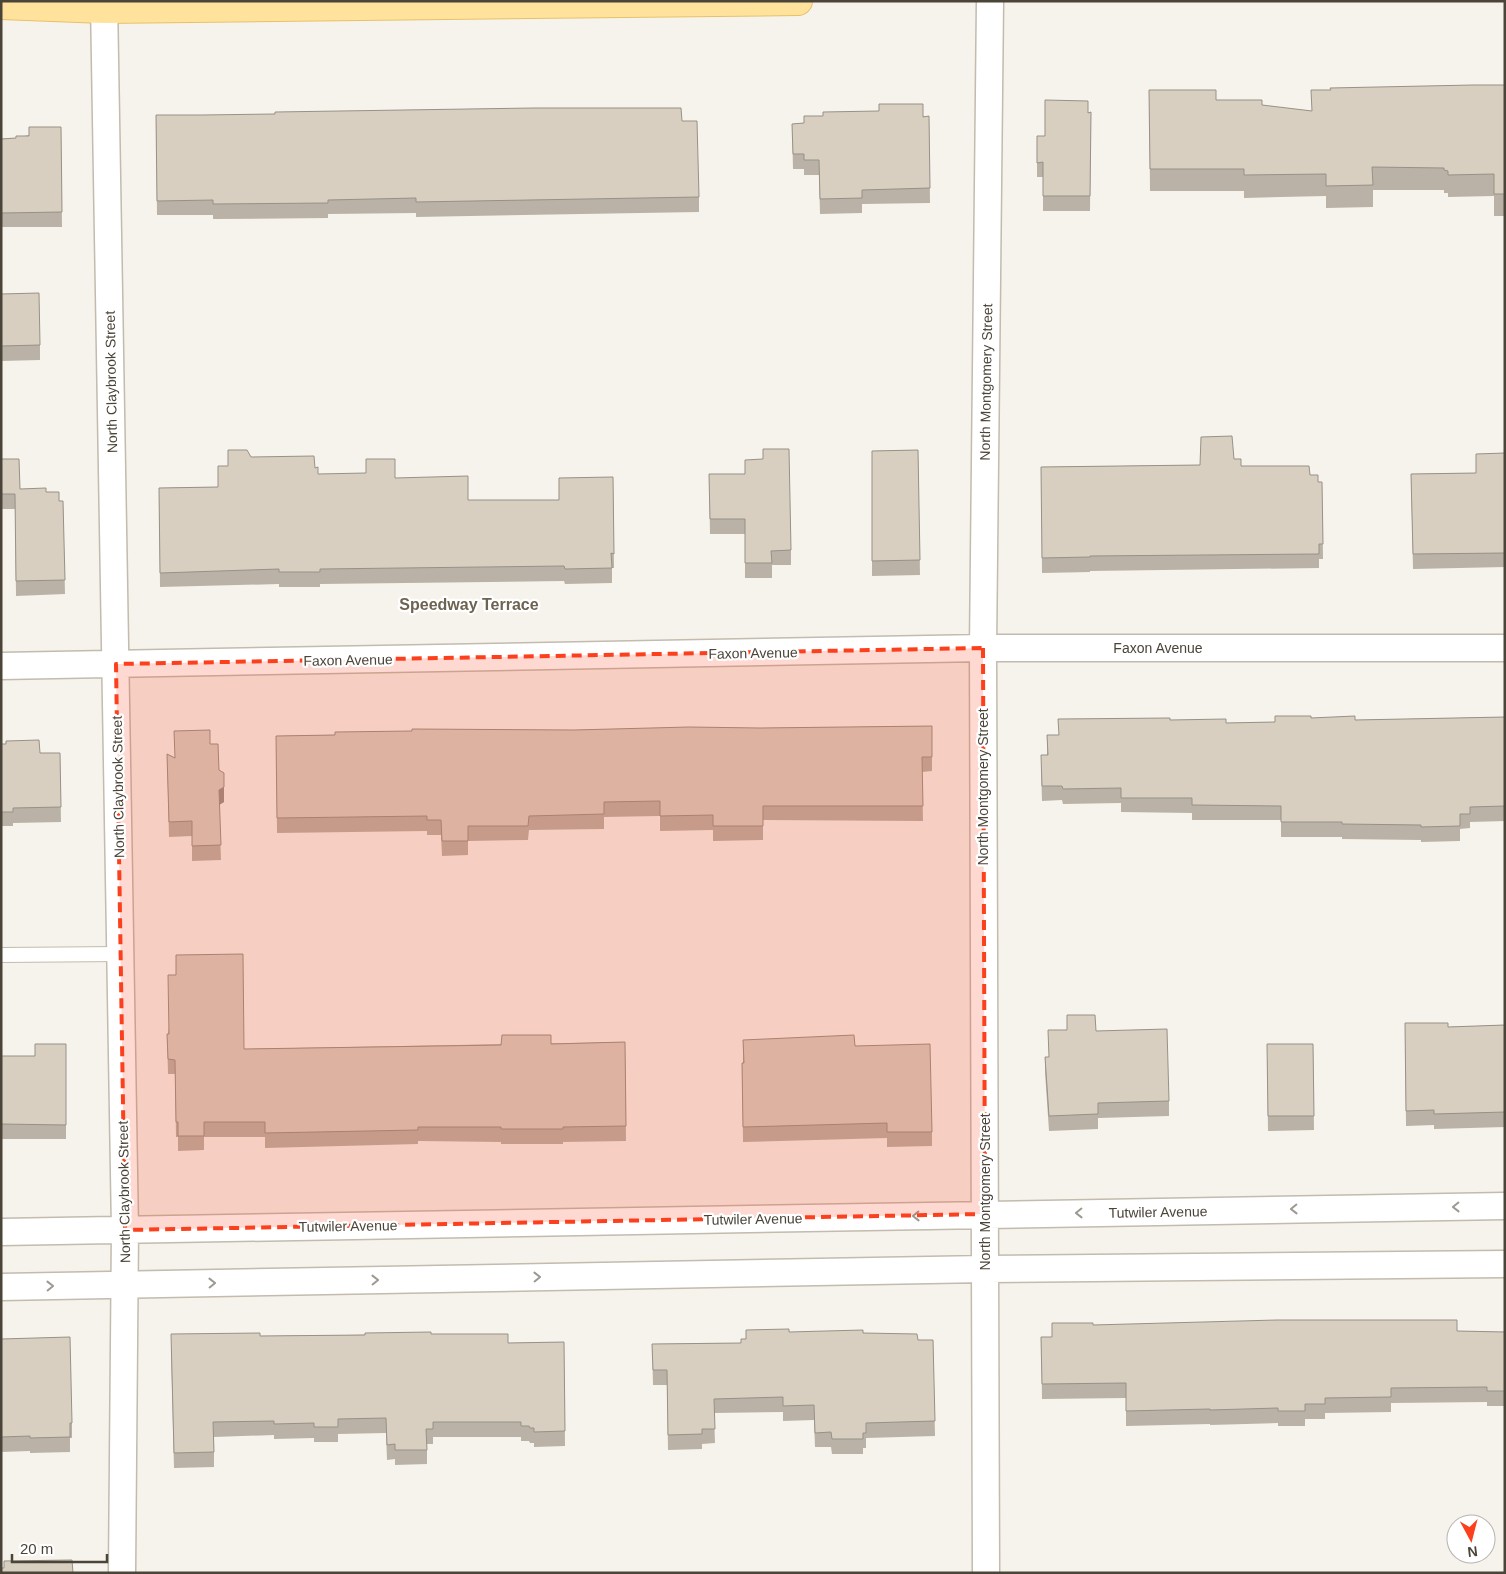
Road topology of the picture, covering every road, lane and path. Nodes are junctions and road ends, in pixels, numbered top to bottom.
1 (798, 1) edge
2 (990, 1) edge
3 (1, 5) edge
4 (104, 5) edge
5 (1, 14) edge
6 (983, 648) junction
7 (1505, 648) edge
8 (116, 664) junction
9 (1, 666) edge
10 (121, 954) junction
11 (1, 955) edge
12 (1505, 1206) edge
13 (985, 1214) junction
14 (125, 1230) junction
15 (1, 1232) edge
16 (1505, 1264) edge
17 (985, 1270) junction
18 (125, 1285) junction
19 (1, 1287) edge
20 (122, 1573) edge
21 (986, 1573) edge

1 - 4 main road
2 - 6 street, North Montgomery Street
3 - 4 main road
4 - 5 main road
4 - 8 street, North Claybrook Street
6 - 7 street, Faxon Avenue
6 - 8 street, Faxon Avenue
6 - 13 street, North Montgomery Street
8 - 9 street, Faxon Avenue
8 - 10 street, North Claybrook Street
10 - 11 lane
10 - 14 street, North Claybrook Street
12 -> 13 street, Tutwiler Avenue
13 -> 14 street, Tutwiler Avenue
13 - 17 street, North Montgomery Street
14 - 15 street, Tutwiler Avenue
14 - 18 street, North Claybrook Street
16 - 17 street
18 -> 17 street
17 - 21 street, North Montgomery Street
19 -> 18 street
18 - 20 street, North Claybrook Street

